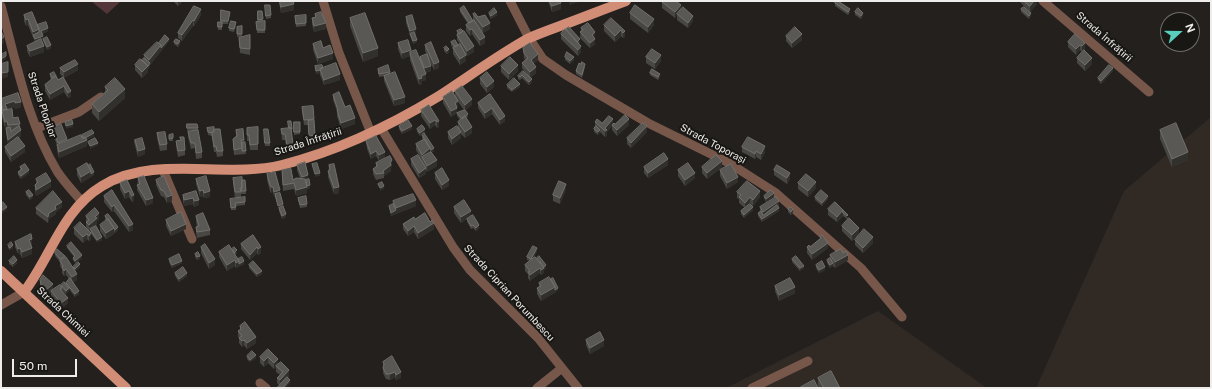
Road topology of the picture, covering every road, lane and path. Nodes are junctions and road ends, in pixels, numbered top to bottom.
1 (322, 1) edge
2 (510, 1) edge
3 (626, 1) edge
4 (1043, 1) edge
5 (1, 6) edge
6 (529, 38) junction
7 (1149, 92) dead end
8 (101, 97) edge
9 (37, 128) junction
10 (381, 128) junction
11 (371, 133) junction
12 (163, 170) junction
13 (82, 202) junction
14 (192, 240) dead end
15 (1, 271) edge
16 (24, 292) junction
17 (1, 305) edge
18 (902, 317) dead end
19 (808, 361) dead end
20 (562, 368) junction
21 (126, 388) edge
22 (537, 388) edge
23 (578, 388) edge
24 (752, 388) edge

1 - 11 street
2 - 6 street, Strada Toporași
3 - 6 main road, Strada Înfrățirii
4 - 7 street, Strada Înfrățirii
5 - 9 street, Strada Plopilor
6 - 10 main road, Strada Înfrățirii
6 - 18 street, Strada Toporași
8 - 9 street
9 - 13 street, Strada Plopilor
10 - 11 main road, Strada Înfrățirii
10 - 20 street, Strada Ciprian Porumbescu
11 - 12 main road, Strada Înfrățirii
12 - 13 main road, Strada Înfrățirii
12 - 14 street
13 - 16 main road, Strada Înfrățirii
15 - 16 main road, Strada Chimiei
16 - 17 street
16 - 21 main road, Strada Chimiei
19 - 24 street
20 - 22 street
20 - 23 street, Strada Ciprian Porumbescu

